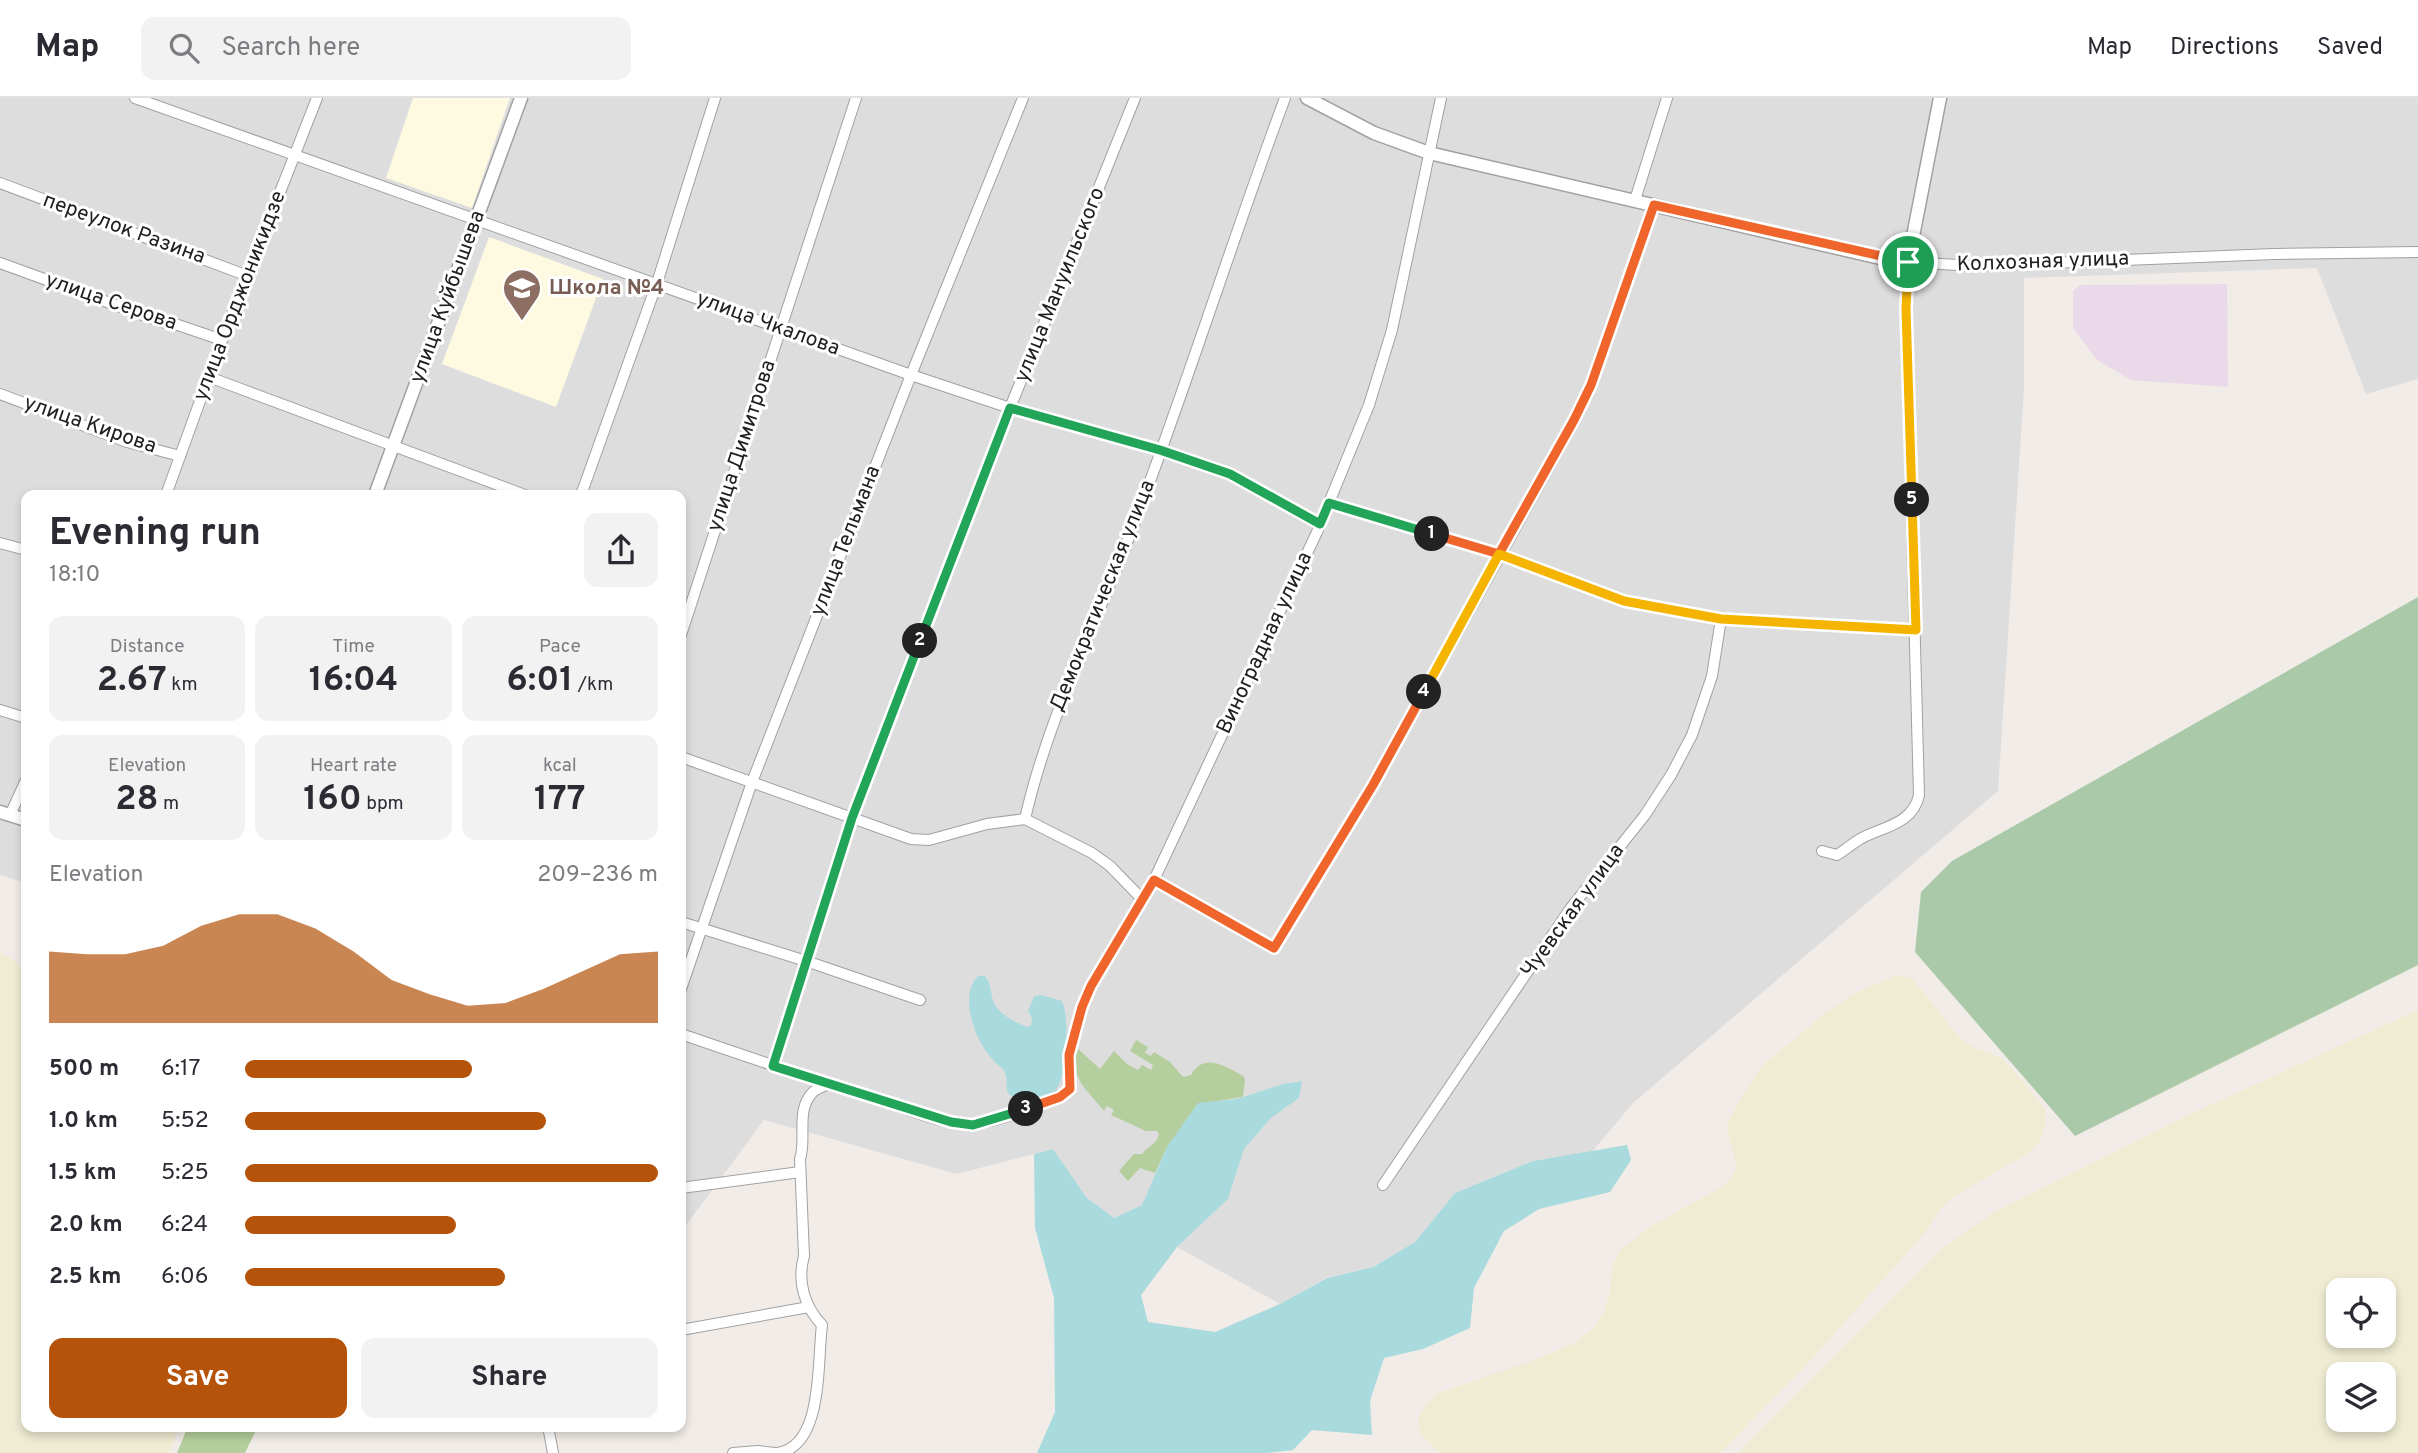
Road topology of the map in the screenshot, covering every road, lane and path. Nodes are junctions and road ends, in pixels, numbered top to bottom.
1 (135, 98) edge
2 (317, 98) edge
3 (521, 98) edge
4 (715, 98) edge
5 (856, 98) edge
6 (1023, 98) edge
7 (1135, 98) edge
8 (1285, 98) edge
9 (1307, 98) edge
10 (1441, 98) edge
11 (1667, 98) edge
12 (1940, 98) edge
13 (1429, 153) junction
14 (295, 154) junction
15 (0, 183) edge
16 (1635, 200) junction
17 (1654, 205) junction
18 (476, 220) junction
19 (2418, 252) edge
20 (1908, 262) junction
21 (0, 263) edge
22 (248, 276) junction
23 (657, 283) junction
24 (780, 329) junction
25 (222, 340) junction
26 (911, 375) junction
27 (209, 377) junction
28 (0, 394) edge
29 (1010, 408) junction
30 (394, 447) junction
31 (1160, 450) junction
32 (180, 456) junction
33 (168, 490) edge
34 (377, 490) edge
35 (511, 490) edge
36 (583, 490) edge
37 (1329, 503) junction
38 (1320, 524) junction
39 (0, 543) edge
40 (21, 549) edge
41 (1499, 554) junction
42 (1721, 619) junction
43 (686, 620) edge
44 (1916, 630) junction
45 (0, 710) edge
46 (21, 716) edge
47 (686, 759) edge
48 (752, 782) junction
49 (21, 788) edge
50 (5, 813) edge
51 (852, 818) junction
52 (1025, 819) junction
53 (1822, 850) dead end
54 (1154, 880) junction
55 (1141, 898) junction
56 (686, 924) edge
57 (701, 929) junction
58 (806, 961) junction
59 (686, 974) edge
60 (920, 1000) dead end
61 (686, 1036) edge
62 (773, 1066) junction
63 (828, 1084) junction
64 (800, 1172) junction
65 (1383, 1185) dead end
66 (686, 1187) edge
67 (809, 1307) junction
68 (686, 1329) edge
69 (549, 1432) edge
70 (553, 1453) edge
71 (733, 1453) edge
72 (776, 1453) edge

1 - 14 street, улица Чкалова
2 - 14 street, улица Орджоникидзе
3 - 18 street, улица Куйбышева
4 - 23 street
5 - 24 street, улица Димитрова
6 - 26 street, улица Тельмана
7 - 29 street, улица Мануильского
8 - 31 street, Демократическая улица
9 - 13 street, Колхозная улица
10 - 13 street, Виноградная улица
11 - 16 street
12 - 20 street
13 - 16 street, Колхозная улица
13 - 37 street, Виноградная улица
14 - 18 street, улица Чкалова
14 - 22 street, улица Орджоникидзе
15 - 22 street, переулок Разина
16 - 17 street, Колхозная улица
17 - 20 street, Колхозная улица
17 - 41 street
18 - 23 street, улица Чкалова
18 - 30 street, улица Куйбышева
19 - 20 street, Колхозная улица
20 - 44 street
21 - 25 street, улица Серова
22 - 25 street, улица Орджоникидзе
23 - 24 street, улица Чкалова
23 - 36 street
24 - 26 street, улица Чкалова
24 - 43 street, улица Димитрова
25 - 27 street, улица Орджоникидзе
26 - 29 street, улица Чкалова
26 - 48 street, улица Тельмана
27 - 30 street
27 - 32 street, улица Орджоникидзе
28 - 32 street, улица Кирова
29 - 31 street, улица Чкалова
29 - 51 street, улица Мануильского
30 - 34 street, улица Куйбышева
30 - 35 street
31 - 38 street, улица Чкалова
31 - 52 street, Демократическая улица
32 - 33 street, улица Орджоникидзе
37 - 38 street, Виноградная улица
37 - 41 street
38 - 54 street, Виноградная улица
39 - 40 street
41 - 42 street
41 - 54 street
42 - 44 street
42 - 65 street, Чуевская улица
44 - 53 street
45 - 46 street
47 - 48 street
48 - 51 street
48 - 57 street, улица Тельмана
49 - 50 street
51 - 52 street
51 - 58 street, улица Мануильского
52 - 55 street
54 - 55 street, Виноградная улица
55 - 63 street, Виноградная улица
56 - 57 street
57 - 58 street
57 - 59 street, улица Тельмана
58 - 60 street
58 - 62 street, улица Мануильского
61 - 62 street
62 - 63 street
63 - 64 street
64 - 66 street
64 - 67 street
67 - 68 street
67 - 72 street
69 - 70 street
71 - 72 street

